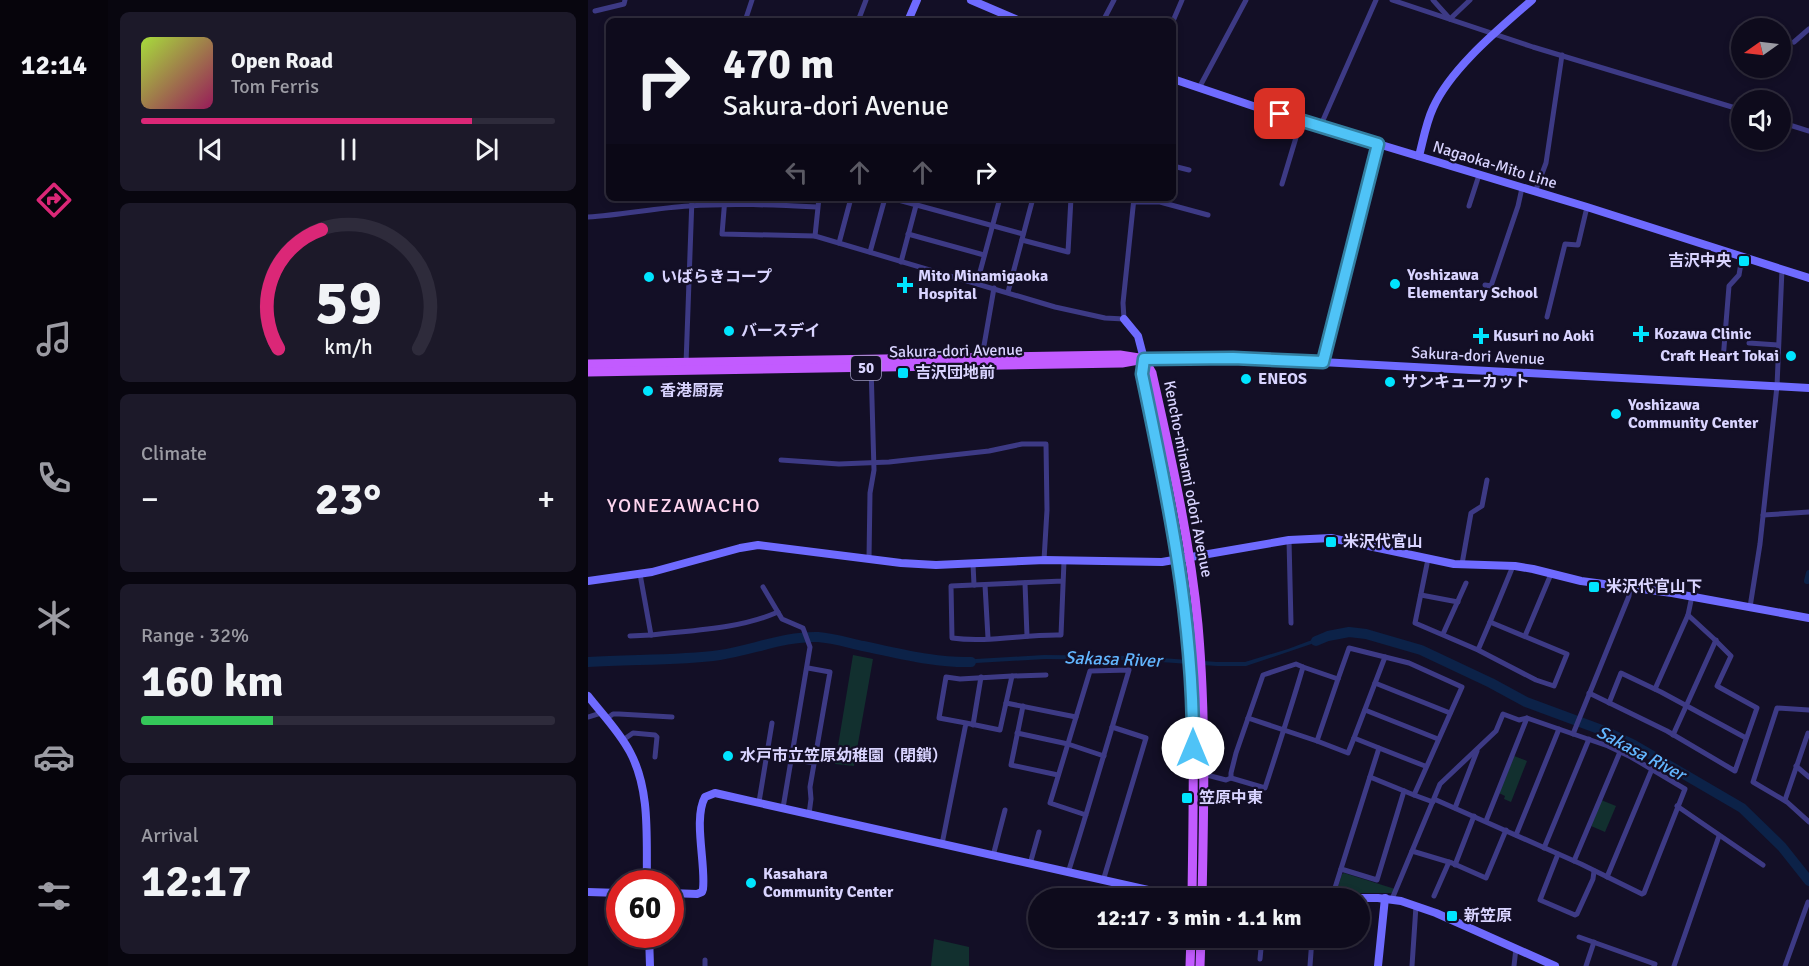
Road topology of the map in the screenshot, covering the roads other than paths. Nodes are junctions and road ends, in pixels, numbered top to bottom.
1 (625, 0) edge
2 (752, 0) edge
3 (866, 0) edge
4 (917, 0) edge
5 (971, 0) edge
6 (1114, 0) edge
7 (1182, 0) edge
8 (1246, 0) edge
9 (1376, 0) edge
10 (1392, 0) edge
11 (1433, 0) edge
12 (1470, 0) edge
13 (1532, 0) edge
14 (1400, 1) edge
15 (596, 11) dead end
16 (746, 18) edge
17 (859, 18) edge
18 (909, 18) edge
19 (1013, 18) edge
20 (1105, 18) edge
21 (1174, 18) edge
22 (1450, 19) junction
23 (1809, 29) edge
24 (1494, 34) junction
25 (1794, 42) dead end
26 (1562, 55) junction
27 (1176, 80) edge
28 (1199, 88) junction
29 (1731, 107) edge
30 (1301, 121) junction
31 (1791, 125) edge
32 (1320, 127) junction
33 (1809, 131) edge
34 (1378, 144) junction
35 (1419, 156) junction
36 (1176, 167) edge
37 (1189, 170) dead end
38 (1479, 175) junction
39 (1282, 184) dead end
40 (1522, 188) junction
41 (1535, 192) junction
42 (692, 201) edge
43 (725, 201) edge
44 (756, 201) edge
45 (818, 201) edge
46 (850, 201) edge
47 (884, 201) edge
48 (917, 201) edge
49 (999, 201) edge
50 (1032, 201) edge
51 (1071, 201) edge
52 (1134, 201) edge
53 (1147, 201) edge
54 (724, 205) junction
55 (692, 206) junction
56 (1469, 206) dead end
57 (817, 207) junction
58 (1587, 207) junction
59 (1208, 215) dead end
60 (588, 217) edge
61 (993, 225) junction
62 (908, 234) junction
63 (815, 236) junction
64 (1022, 237) junction
65 (840, 243) junction
66 (870, 252) junction
67 (984, 255) junction
68 (1742, 257) junction
69 (901, 262) junction
70 (1782, 269) junction
71 (1809, 278) edge
72 (977, 283) junction
73 (1485, 285) dead end
74 (994, 288) junction
75 (1008, 292) junction
76 (1547, 317) dead end
77 (1124, 320) junction
78 (1749, 344) dead end
79 (1778, 345) junction
80 (982, 357) junction
81 (1144, 359) junction
82 (1723, 360) dead end
83 (1323, 362) junction
84 (871, 363) junction
85 (588, 364) edge
86 (686, 366) junction
87 (588, 372) edge
88 (1777, 386) junction
89 (1809, 388) edge
90 (781, 460) dead end
91 (873, 463) junction
92 (1487, 480) dead end
93 (1809, 512) edge
94 (1763, 515) junction
95 (1289, 540) junction
96 (1190, 558) junction
97 (869, 559) junction
98 (1428, 559) junction
99 (1044, 560) junction
100 (1179, 560) junction
101 (1064, 561) junction
102 (973, 564) junction
103 (1462, 564) junction
104 (1513, 566) junction
105 (640, 574) junction
106 (1551, 574) junction
107 (588, 581) edge
108 (1063, 582) junction
109 (1025, 583) junction
110 (1466, 583) dead end
111 (974, 585) junction
112 (985, 585) junction
113 (763, 587) dead end
114 (1630, 587) junction
115 (1421, 595) junction
116 (1692, 596) junction
117 (1458, 602) junction
118 (1750, 607) junction
119 (778, 612) junction
120 (1688, 615) junction
121 (1809, 618) edge
122 (1490, 622) junction
123 (1290, 623) dead end
124 (1443, 634) junction
125 (651, 635) junction
126 (630, 636) dead end
127 (1027, 636) junction
128 (1525, 636) junction
129 (988, 638) junction
130 (1716, 640) junction
131 (1478, 650) junction
132 (1385, 657) junction
133 (1303, 667) junction
134 (808, 668) junction
135 (1012, 675) junction
136 (1046, 675) dead end
137 (981, 678) junction
138 (1338, 679) junction
139 (1375, 683) junction
140 (1655, 689) junction
141 (1589, 693) junction
142 (588, 696) edge
143 (1006, 703) junction
144 (1609, 703) junction
145 (1687, 705) junction
146 (1023, 706) junction
147 (1365, 710) junction
148 (1809, 710) edge
149 (1450, 713) junction
150 (604, 716) junction
151 (588, 717) edge
152 (672, 717) dead end
153 (1076, 717) junction
154 (1248, 718) junction
155 (1527, 718) junction
156 (772, 723) dead end
157 (966, 723) junction
158 (973, 725) junction
159 (1112, 727) junction
160 (1284, 729) junction
161 (1558, 729) junction
162 (1574, 732) junction
163 (1017, 733) junction
164 (1809, 733) edge
165 (1673, 735) junction
166 (1354, 738) junction
167 (1746, 738) junction
168 (1438, 739) junction
169 (1589, 739) junction
170 (622, 740) junction
171 (1317, 741) junction
172 (1068, 744) junction
173 (1479, 747) junction
174 (1379, 748) junction
175 (1620, 752) junction
176 (1104, 756) junction
177 (655, 757) dead end
178 (791, 759) junction
179 (814, 763) junction
180 (1425, 766) junction
181 (1796, 766) junction
182 (1652, 769) junction
183 (1203, 774) junction
184 (1058, 776) junction
185 (1370, 777) junction
186 (1809, 777) edge
187 (1231, 778) junction
188 (1404, 791) junction
189 (1414, 795) junction
190 (1785, 800) junction
191 (1433, 801) junction
192 (759, 802) junction
193 (1677, 806) junction
194 (783, 808) junction
195 (1455, 808) junction
196 (1005, 810) dead end
197 (809, 814) junction
198 (1086, 815) junction
199 (1474, 816) junction
200 (1486, 821) junction
201 (1809, 822) edge
202 (1506, 830) junction
203 (1039, 832) dead end
204 (1516, 835) junction
205 (1719, 836) junction
206 (942, 844) junction
207 (1544, 848) junction
208 (1412, 851) junction
209 (1558, 854) junction
210 (993, 856) junction
211 (1574, 861) junction
212 (1452, 863) junction
213 (1030, 864) junction
214 (1763, 865) dead end
215 (1341, 869) junction
216 (647, 870) edge
217 (1594, 871) junction
218 (1068, 873) junction
219 (1607, 877) junction
220 (1102, 881) junction
221 (1138, 888) edge
222 (1192, 888) edge
223 (1202, 888) edge
224 (1335, 888) edge
225 (588, 892) edge
226 (606, 892) edge
227 (684, 894) edge
228 (1434, 896) dead end
229 (1370, 899) edge
230 (1388, 899) junction
231 (1808, 902) edge
232 (1416, 906) junction
233 (1802, 921) junction
234 (1809, 923) edge
235 (1579, 937) dead end
236 (1594, 942) junction
237 (649, 948) edge
238 (1191, 948) edge
239 (1201, 948) edge
240 (1261, 948) edge
241 (1311, 948) edge
242 (1516, 948) junction
243 (1260, 959) dead end
244 (650, 966) edge
245 (1190, 966) edge
246 (1200, 966) edge
247 (1310, 966) edge
248 (1378, 966) edge
249 (1412, 966) edge
250 (1514, 966) edge
251 (1555, 966) edge
252 (1586, 966) edge
253 (1654, 966) edge
254 (1674, 966) edge
255 (1785, 966) edge

1 - 15 street
2 - 16 street
3 - 17 street
4 - 18 street
5 - 19 street
6 - 20 street
7 - 21 street
8 - 28 street
9 - 32 street
10 - 14 street
11 - 22 street
12 - 22 street
13 - 24 street
14 - 22 street
22 - 24 street
23 - 25 street
24 - 26 street
24 - 35 street
26 - 29 street
26 - 41 street
27 - 28 street, Nagaoka-Mito Line
28 - 30 street, Nagaoka-Mito Line
30 - 32 street, Nagaoka-Mito Line
30 - 39 street
31 - 33 street
32 - 34 street, Nagaoka-Mito Line
34 - 35 street, Nagaoka-Mito Line
34 - 83 street
35 - 38 street, Nagaoka-Mito Line
36 - 37 street
38 - 40 street, Nagaoka-Mito Line
38 - 56 street
40 - 41 street, Nagaoka-Mito Line
40 - 73 street
41 - 58 street, Nagaoka-Mito Line
42 - 55 street
43 - 54 street
44 - 54 street
44 - 57 street
45 - 57 street
46 - 65 street
47 - 66 street
48 - 61 street
48 - 62 street
49 - 61 street
50 - 64 street
51 - 64 street
52 - 77 street
53 - 59 street
54 - 55 street
54 - 63 street
55 - 60 street
55 - 86 street
57 - 63 street
58 - 68 street, Nagaoka-Mito Line
58 - 76 street
61 - 64 street
61 - 67 street
62 - 67 street
62 - 69 street
63 - 65 street
64 - 75 street
65 - 66 street
66 - 69 street
67 - 72 street
68 - 70 street, Nagaoka-Mito Line
68 - 82 street
69 - 72 street
70 - 71 street, Nagaoka-Mito Line
70 - 79 street
72 - 74 street
74 - 75 street
74 - 80 street
75 - 77 street
77 - 81 street
78 - 79 street
79 - 88 street
80 - 81 main road, Sakura-dori Avenue / 50
80 - 84 main road, Sakura-dori Avenue / 50
81 - 83 street, Sakura-dori Avenue
81 - 84 main road, Sakura-dori Avenue / 50
81 - 96 main road, Kencho-minami odori Avenue
81 - 100 main road, Kencho-minami odori Avenue
83 - 88 street, Sakura-dori Avenue
84 - 86 main road, Sakura-dori Avenue / 50
84 - 91 street
85 - 86 main road, Sakura-dori Avenue / 50
86 - 87 main road, Sakura-dori Avenue / 50
88 - 89 street, Sakura-dori Avenue
88 - 94 street
90 - 91 street
91 - 97 street
91 - 99 street
92 - 103 street
93 - 94 street
94 - 118 street
95 - 96 street
95 - 98 street
95 - 123 street
96 - 100 street
96 - 183 main road, Kencho-minami odori Avenue
97 - 102 street
97 - 105 street
98 - 103 street
98 - 115 street
99 - 101 street
99 - 102 street
100 - 101 street
100 - 222 main road, Kencho-minami odori Avenue
101 - 108 street
102 - 111 street
103 - 104 street
104 - 106 street
104 - 122 street
105 - 107 street
105 - 125 street
106 - 114 street
106 - 128 street
108 - 109 street
108 - 127 street
109 - 112 street
109 - 127 street
110 - 117 street
111 - 112 street
111 - 129 street
112 - 129 street
113 - 119 street
114 - 116 street
114 - 141 street
115 - 117 street
115 - 124 street
116 - 118 street
116 - 120 street
117 - 124 street
118 - 121 street
119 - 125 street
119 - 134 street
120 - 130 street
120 - 140 street
122 - 128 street
122 - 131 street
124 - 131 street
125 - 126 street
127 - 129 street
128 - 131 street
130 - 145 street
130 - 167 street
132 - 138 street
132 - 139 street
132 - 149 street
133 - 138 street
133 - 154 street
133 - 160 street
134 - 178 street
134 - 179 street
135 - 136 street
135 - 137 street
135 - 143 street
137 - 157 street
137 - 158 street
138 - 171 street
139 - 147 street
139 - 149 street
140 - 144 street
140 - 145 street
141 - 144 street
141 - 162 street
142 - 150 street
143 - 146 street
143 - 158 street
144 - 165 street
145 - 165 street
145 - 167 street
146 - 153 street
146 - 163 street
147 - 166 street
147 - 168 street
148 - 190 street
149 - 168 street
150 - 151 street
150 - 152 street
150 - 170 street
153 - 159 street
153 - 172 street
154 - 160 street
154 - 187 street
155 - 161 street
155 - 173 street
155 - 200 street
156 - 192 street
157 - 158 street
157 - 206 street
159 - 176 street
159 - 220 street
160 - 171 street
160 - 187 street
161 - 162 street
161 - 204 street
162 - 169 street
163 - 172 street
163 - 184 street
164 - 181 street
165 - 167 street
166 - 171 street
166 - 174 street
168 - 180 street
169 - 175 street
169 - 207 street
170 - 177 street
170 - 216 street
172 - 176 street
172 - 184 street
173 - 191 street
173 - 195 street
174 - 180 street
174 - 185 street
175 - 182 street
175 - 211 street
176 - 198 street
178 - 179 street
178 - 194 street
179 - 197 street
180 - 189 street
181 - 186 street
181 - 190 street
182 - 193 street
182 - 219 street
183 - 187 street
183 - 223 main road, Kencho-minami odori Avenue
184 - 198 street
185 - 188 street
185 - 215 street
188 - 189 street
188 - 215 street
189 - 191 street
190 - 201 street
191 - 195 street
191 - 208 street
192 - 194 street
192 - 227 street
193 - 205 street
193 - 219 street
194 - 197 street
195 - 199 street
196 - 210 street
197 - 206 street
198 - 218 street
199 - 200 street
199 - 212 street
200 - 202 street
202 - 204 street
202 - 212 street
203 - 213 street
204 - 207 street
205 - 214 street
205 - 254 street
206 - 210 street
207 - 209 street
208 - 212 street
208 - 230 street
209 - 211 street
209 - 217 street
210 - 213 street
211 - 217 street
212 - 228 street
213 - 218 street
215 - 224 street
217 - 219 street
218 - 220 street
220 - 221 street
225 - 226 street
229 - 230 street
230 - 232 street
230 - 248 street
231 - 233 street
232 - 242 street
232 - 249 street
233 - 234 street
233 - 255 street
235 - 236 street
236 - 252 street
236 - 253 street
237 - 244 street
238 - 245 main road
239 - 246 main road
240 - 243 street
241 - 247 street
242 - 250 street
242 - 251 street

